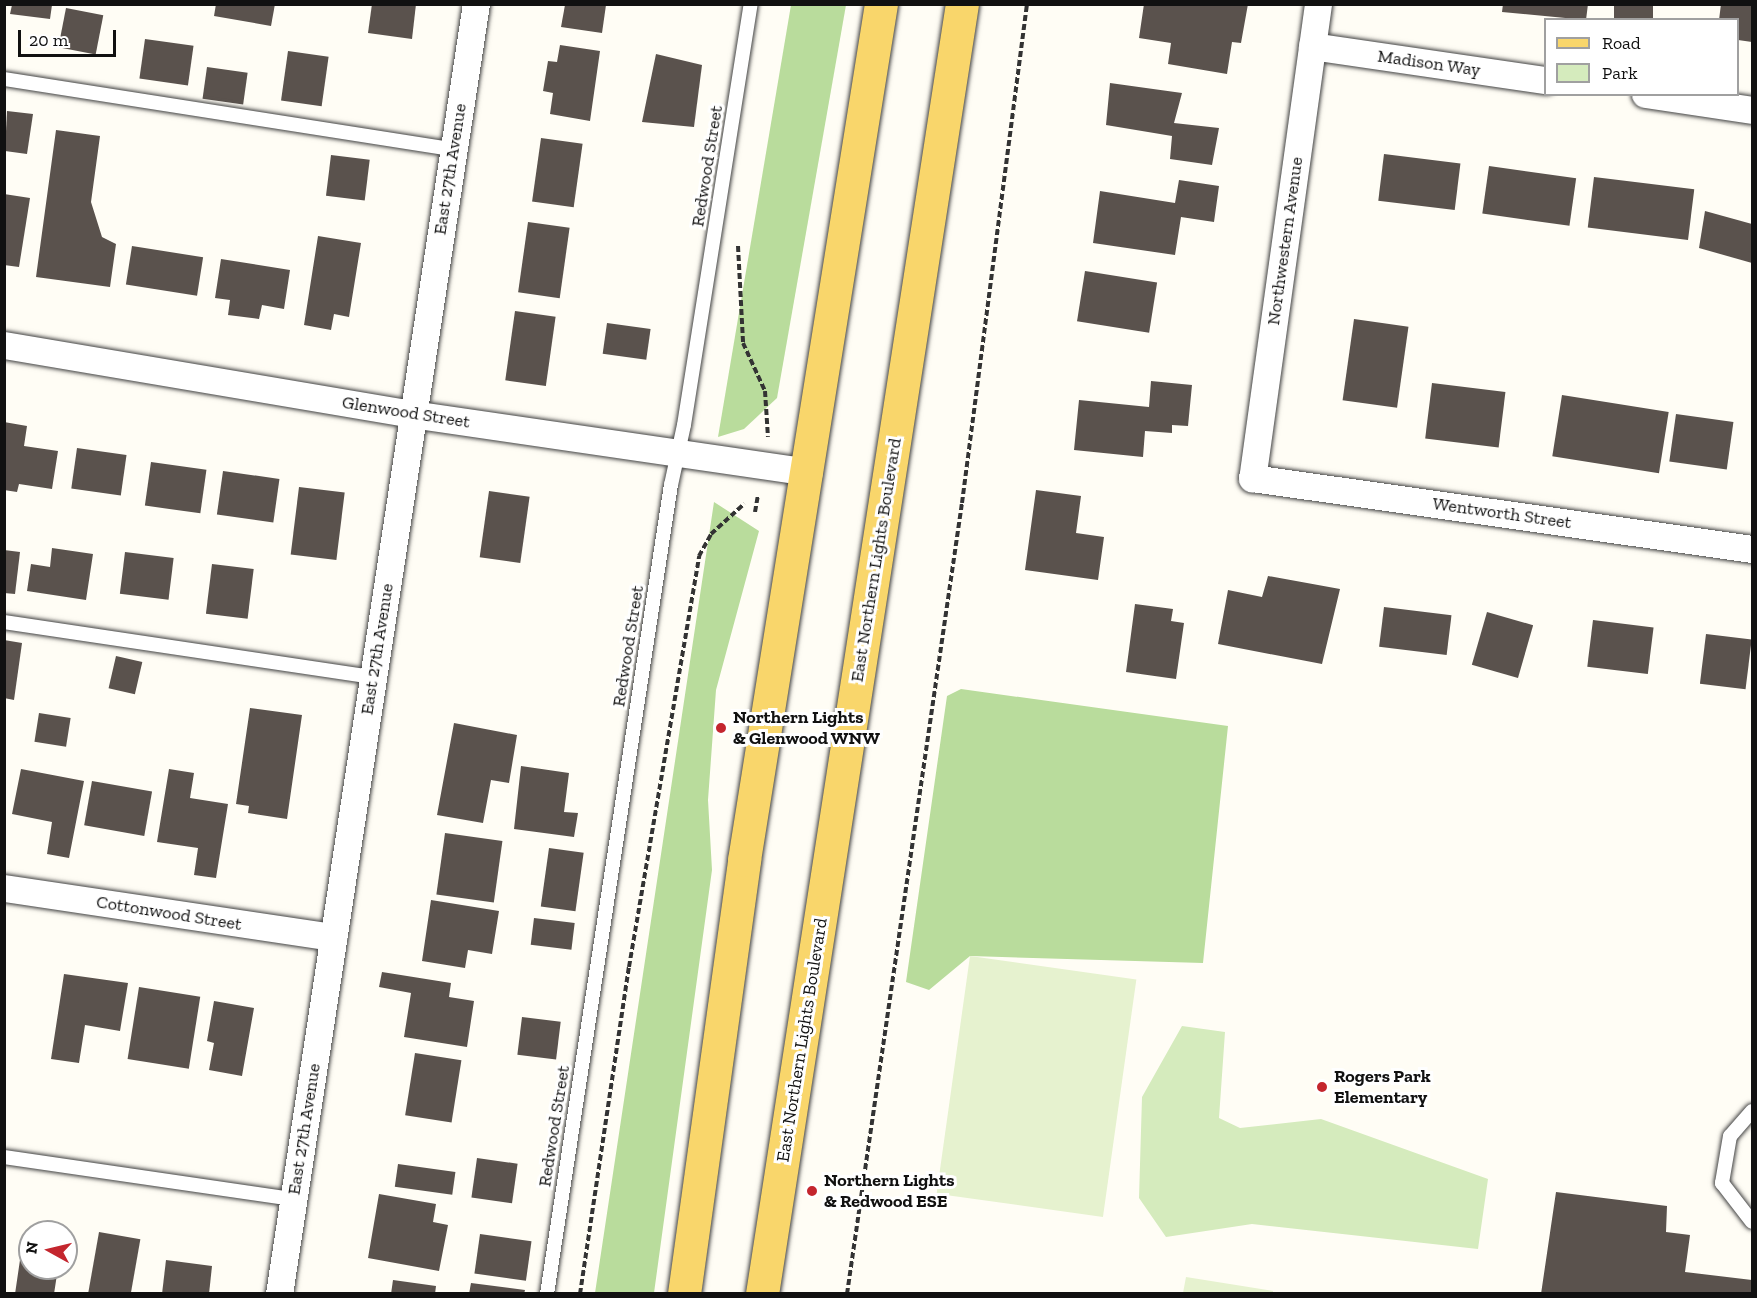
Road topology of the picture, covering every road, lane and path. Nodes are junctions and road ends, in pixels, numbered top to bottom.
1 (476, 4) edge
2 (751, 4) edge
3 (881, 4) edge
4 (963, 4) edge
5 (1027, 4) edge
6 (1318, 4) edge
7 (1312, 46) junction
8 (4, 79) edge
9 (1544, 80) edge
10 (1658, 96) edge
11 (1752, 110) edge
12 (453, 149) junction
13 (739, 235) dead end
14 (4, 345) edge
15 (412, 414) junction
16 (770, 427) dead end
17 (679, 451) junction
18 (808, 472) junction
19 (1252, 477) joint
20 (744, 504) dead end
21 (1752, 549) edge
22 (4, 622) edge
23 (373, 677) junction
24 (4, 888) edge
25 (333, 938) junction
26 (1752, 1111) edge
27 (4, 1157) edge
28 (293, 1199) junction
29 (1752, 1222) edge
30 (279, 1293) edge
31 (547, 1293) edge
32 (580, 1293) edge
33 (684, 1293) edge
34 (762, 1293) edge
35 (847, 1293) edge

1 - 12 street, East 27th Avenue
2 - 17 lane, Redwood Street
3 - 18 main road
4 - 34 main road, East Northern Lights Boulevard
5 - 35 path
6 - 7 street, Northwestern Avenue
7 - 9 street, Madison Way
7 - 19 street, Northwestern Avenue
8 - 12 lane
10 - 11 street
12 - 15 street, East 27th Avenue
13 - 16 path
14 - 15 street, Glenwood Street
15 - 17 street, Glenwood Street
15 - 23 street, East 27th Avenue
17 - 18 street, Glenwood Street
17 - 31 lane, Redwood Street
18 - 33 main road
19 - 21 street, Wentworth Street
20 - 32 path
22 - 23 lane
23 - 25 street, East 27th Avenue
24 - 25 street, Cottonwood Street
25 - 28 street, East 27th Avenue
26 - 29 lane
27 - 28 lane
28 - 30 street, East 27th Avenue

